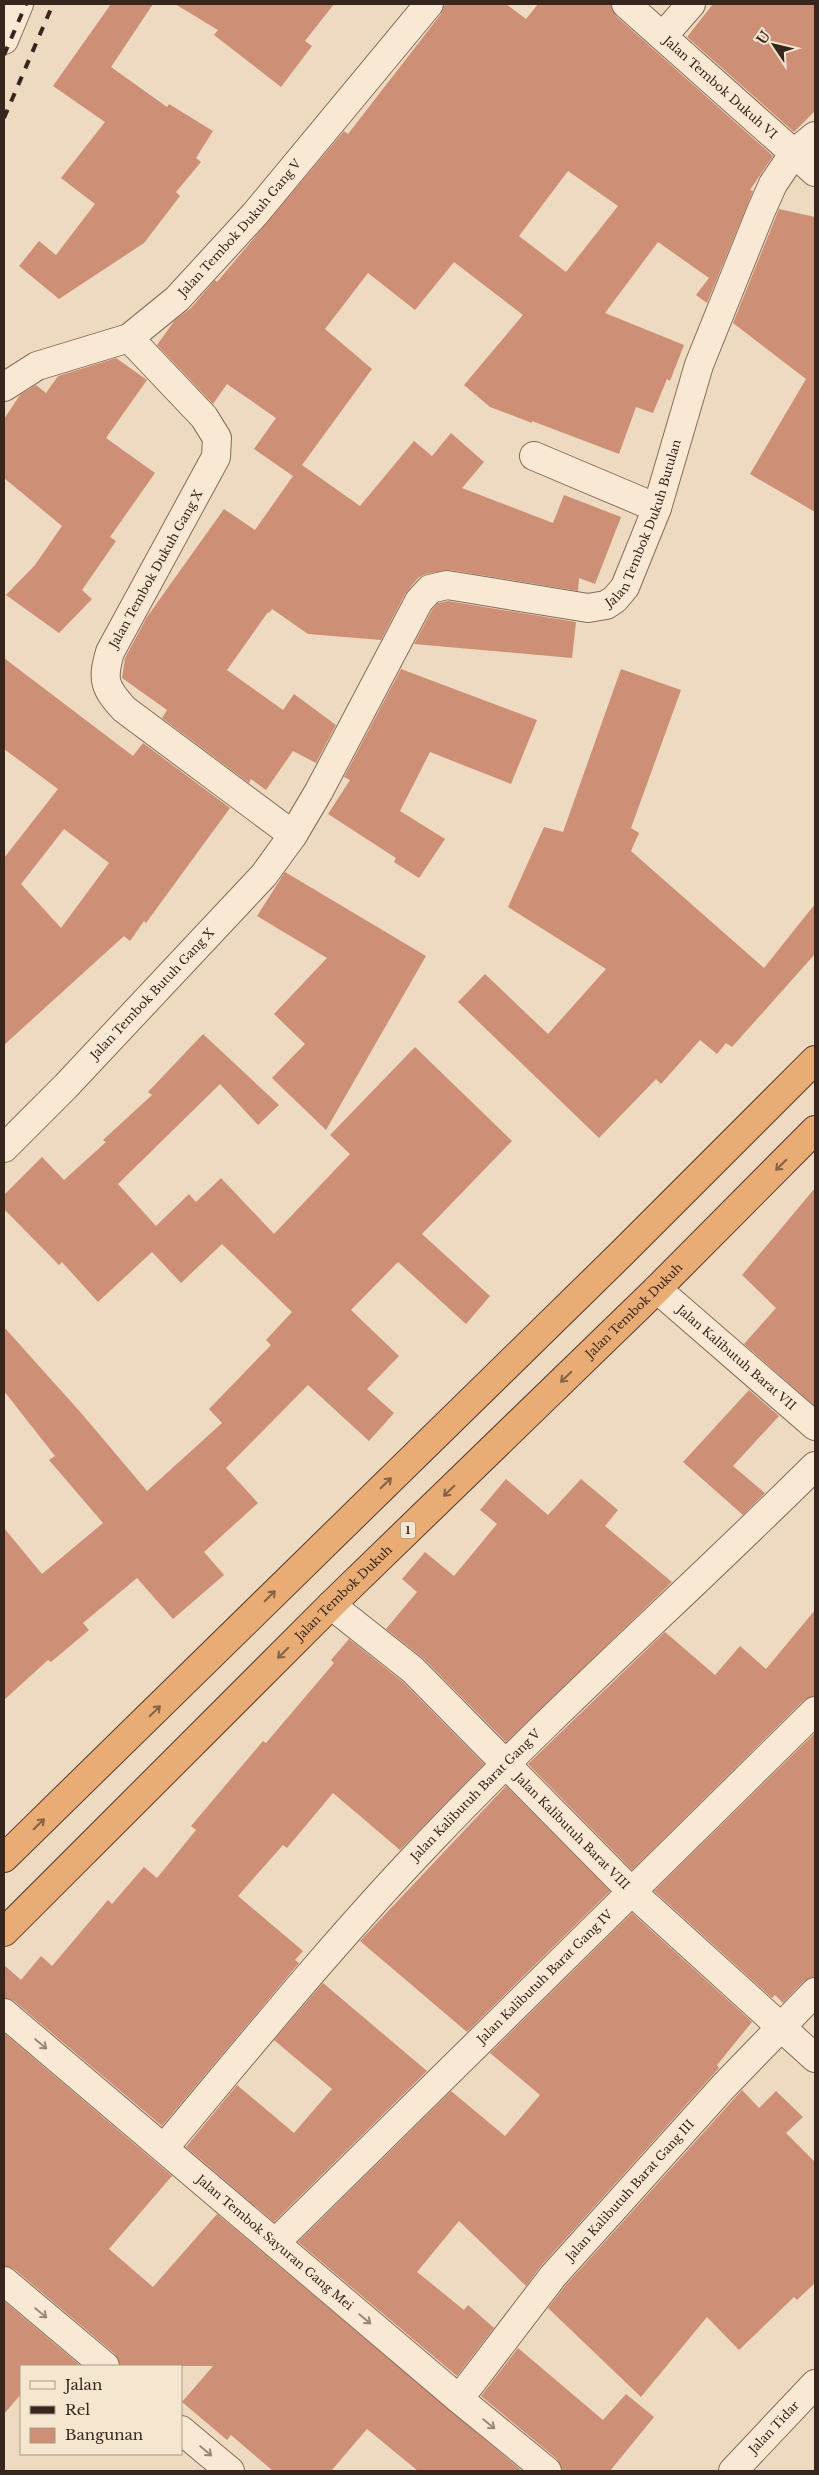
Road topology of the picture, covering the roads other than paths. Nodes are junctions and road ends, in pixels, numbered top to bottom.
1 (19, 4) edge
2 (429, 4) edge
3 (626, 4) edge
4 (692, 4) edge
5 (663, 36) junction
6 (4, 40) edge
7 (815, 136) edge
8 (794, 153) junction
9 (815, 172) edge
10 (129, 338) junction
11 (4, 387) edge
12 (534, 456) dead end
13 (657, 508) junction
14 (293, 834) junction
15 (815, 1060) edge
16 (815, 1130) edge
17 (4, 1148) edge
18 (657, 1289) junction
19 (815, 1426) edge
20 (815, 1466) edge
21 (331, 1605) junction
22 (815, 1711) edge
23 (506, 1763) junction
24 (4, 1858) edge
25 (632, 1892) junction
26 (4, 1932) edge
27 (815, 1992) edge
28 (4, 2012) edge
29 (782, 2026) junction
30 (815, 2058) edge
31 (164, 2148) junction
32 (275, 2243) junction
33 (4, 2281) edge
34 (104, 2365) edge
35 (815, 2384) edge
36 (459, 2400) junction
37 (182, 2431) edge
38 (230, 2471) edge
39 (547, 2471) edge
40 (733, 2471) edge

1 - 6 street
2 - 10 street, Jalan Tembok Dukuh Gang V
3 - 5 street, Jalan Tembok Dukuh VI
4 - 5 street
5 - 8 street, Jalan Tembok Dukuh VI
7 - 8 street, Jalan Tembok Dukuh Butulan
8 - 9 street, Jalan Tembok Dukuh VI
8 - 13 street, Jalan Tembok Dukuh Butulan
10 - 11 street, Jalan Tembok Dukuh Gang V
10 - 14 street, Jalan Tembok Dukuh Gang X
12 - 13 street
13 - 14 street, Jalan Tembok Dukuh Butulan
14 - 17 street, Jalan Tembok Butuh Gang X
24 -> 15 highway
16 -> 18 highway, Jalan Tembok Dukuh / 1
18 - 19 street, Jalan Kalibutuh Barat VII
18 -> 21 highway, Jalan Tembok Dukuh / 1
20 - 23 street, Jalan Kalibutuh Barat Gang V
21 - 23 street, Jalan Kalibutuh Barat VIII
21 -> 26 highway, Jalan Tembok Dukuh / 1
22 - 25 street, Jalan Kalibutuh Barat Gang IV
23 - 25 street, Jalan Kalibutuh Barat VIII
23 - 31 street, Jalan Kalibutuh Barat Gang V
25 - 29 street, Jalan Kalibutuh Barat VIII
25 - 32 street, Jalan Kalibutuh Barat Gang IV
27 - 29 street, Jalan Kalibutuh Barat Gang III
28 -> 31 street, Jalan Tembok Sayuran Gang Mei
29 - 30 street, Jalan Kalibutuh Barat VIII
29 - 36 street, Jalan Kalibutuh Barat Gang III
31 - 32 street, Jalan Tembok Sayuran Gang Mei
32 -> 36 street, Jalan Tembok Sayuran Gang Mei
33 -> 34 street
35 - 40 street, Jalan Tidar
36 -> 39 street, Jalan Tembok Sayuran Gang Mei
37 -> 38 street

